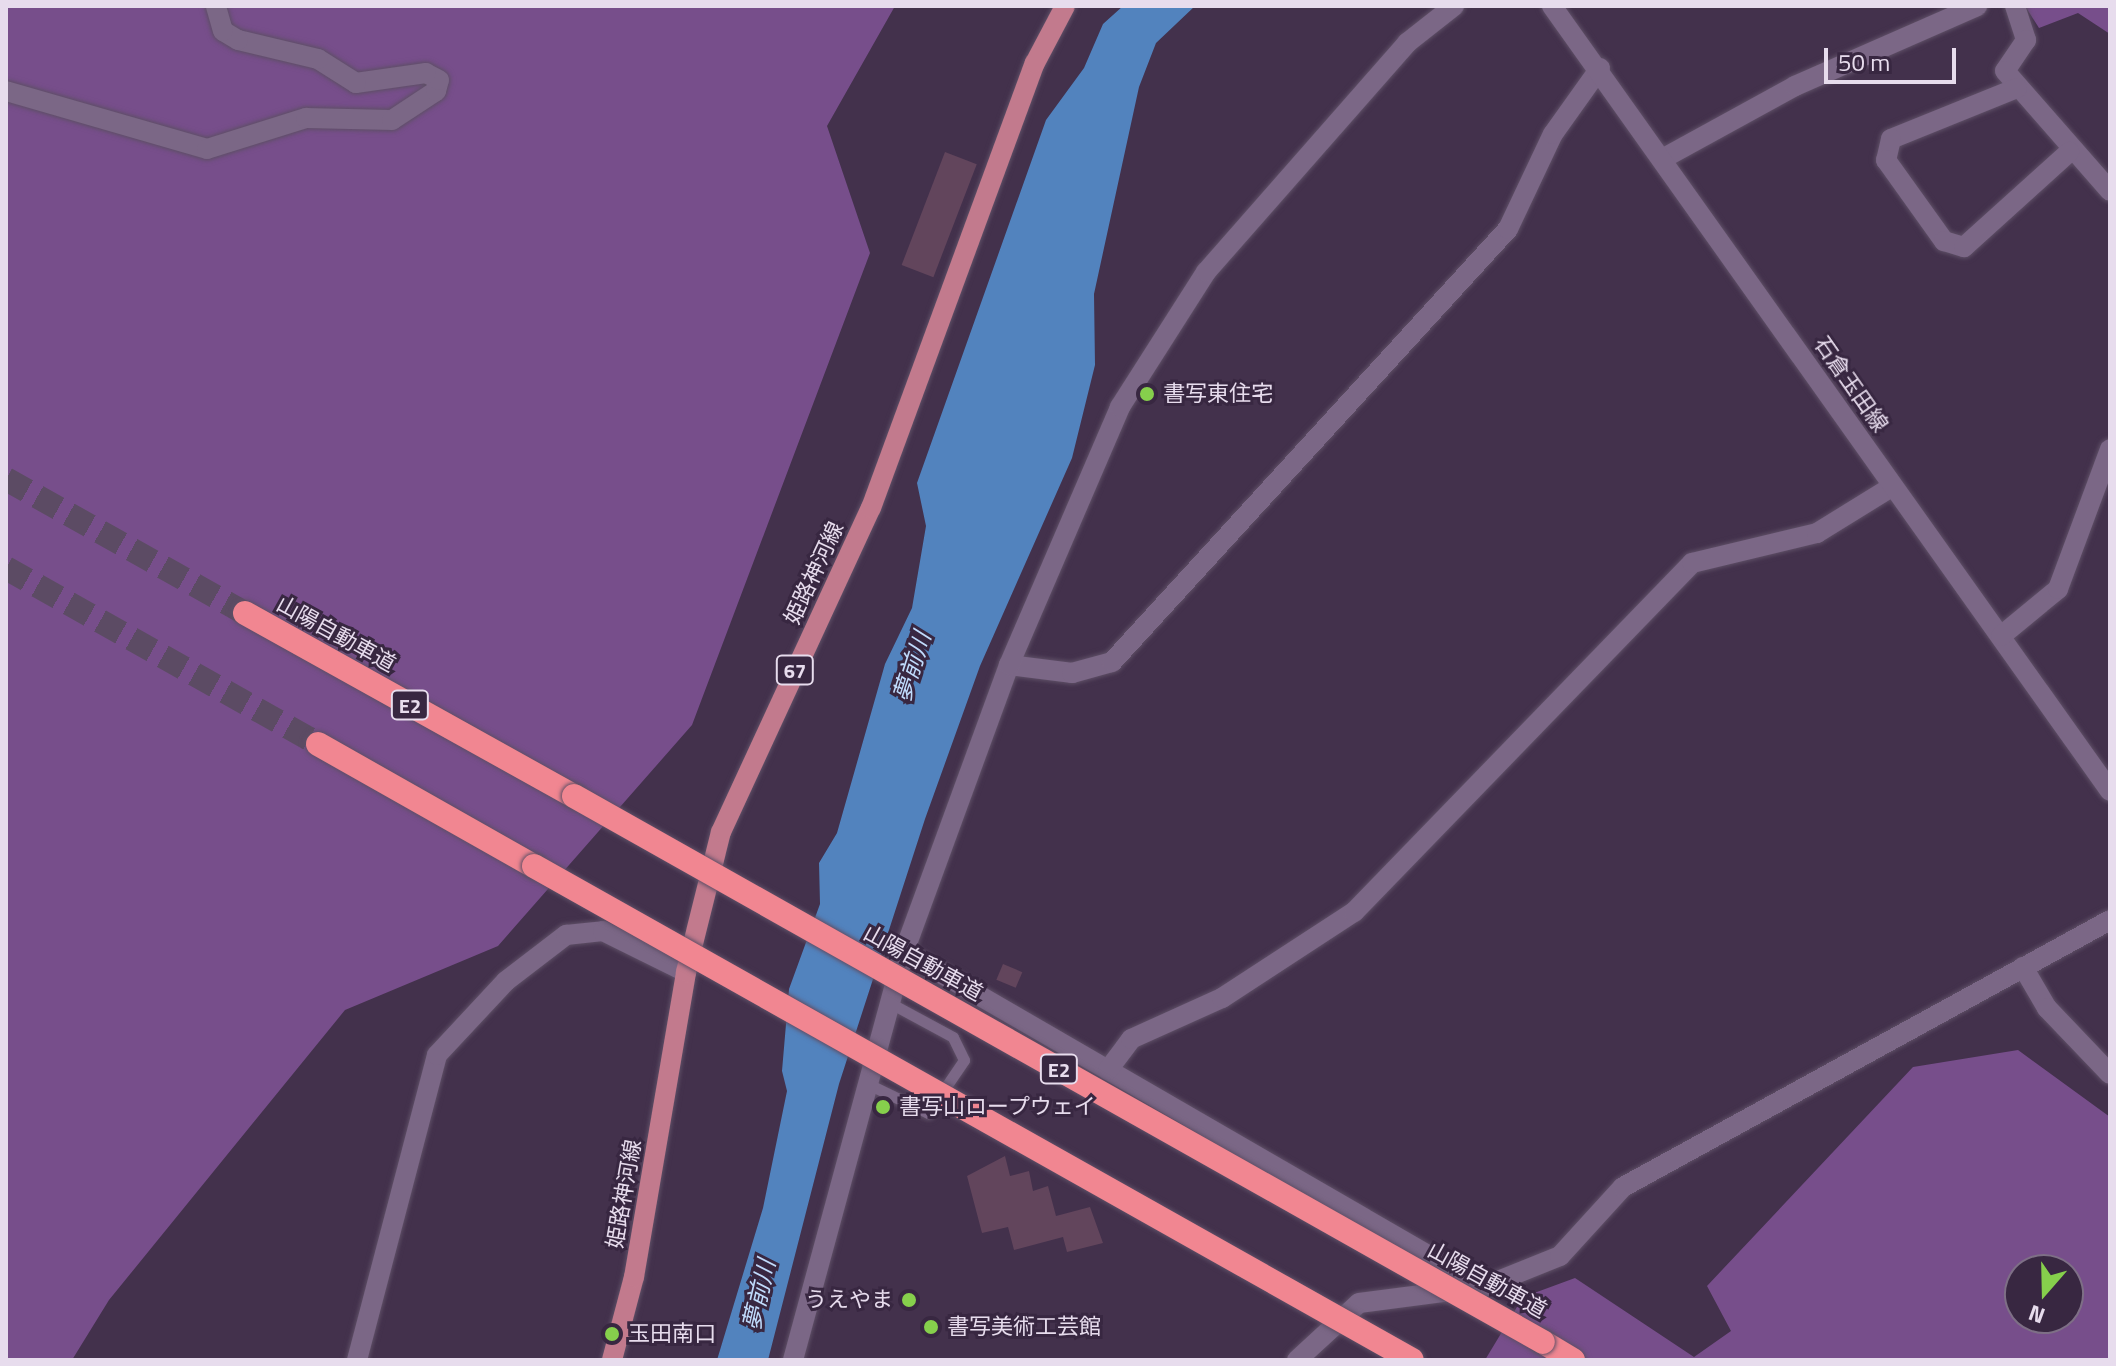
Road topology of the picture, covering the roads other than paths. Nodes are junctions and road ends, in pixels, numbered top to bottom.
1 (216, 6) edge
2 (1065, 6) edge
3 (1454, 6) edge
4 (1552, 6) edge
5 (1977, 6) edge
6 (2015, 6) edge
7 (1600, 68) junction
8 (2017, 88) junction
9 (6, 91) edge
10 (2069, 152) junction
11 (1664, 158) junction
12 (2110, 191) edge
13 (2110, 449) edge
14 (1893, 486) junction
15 (245, 613) tunnel mouth
16 (2001, 636) junction
17 (1009, 665) junction
18 (318, 744) tunnel mouth
19 (2110, 791) edge
20 (2110, 920) edge
21 (904, 952) junction
22 (2023, 967) junction
23 (686, 972) junction
24 (890, 1003) junction
25 (1108, 1070) junction
26 (2110, 1074) edge
27 (868, 1084) junction
28 (1483, 1287) junction
29 (357, 1360) edge
30 (612, 1360) edge
31 (793, 1360) edge
32 (1297, 1360) edge
33 (1412, 1360) edge
34 (1573, 1360) edge

1 - 9 street
2 - 23 main road, 姫路神河線 / 67
3 - 17 street
4 - 7 street, 石倉玉田線
5 - 11 street
6 - 8 street
7 - 11 street, 石倉玉田線
7 - 17 street
8 - 10 street
8 - 10 street
10 - 12 street
11 - 14 street, 石倉玉田線
13 - 16 street
14 - 16 street, 石倉玉田線
14 - 25 street
15 - 34 highway, 山陽自動車道 / E2, bridge
16 - 19 street, 石倉玉田線
17 - 21 street
18 - 33 highway, bridge
20 - 22 street
21 - 24 street
21 - 25 street
22 - 26 street
22 - 28 street
23 - 29 street
23 - 30 main road, 姫路神河線 / 67
24 - 27 street
24 - 27 lane
25 - 28 street
27 - 31 street
28 - 32 street

